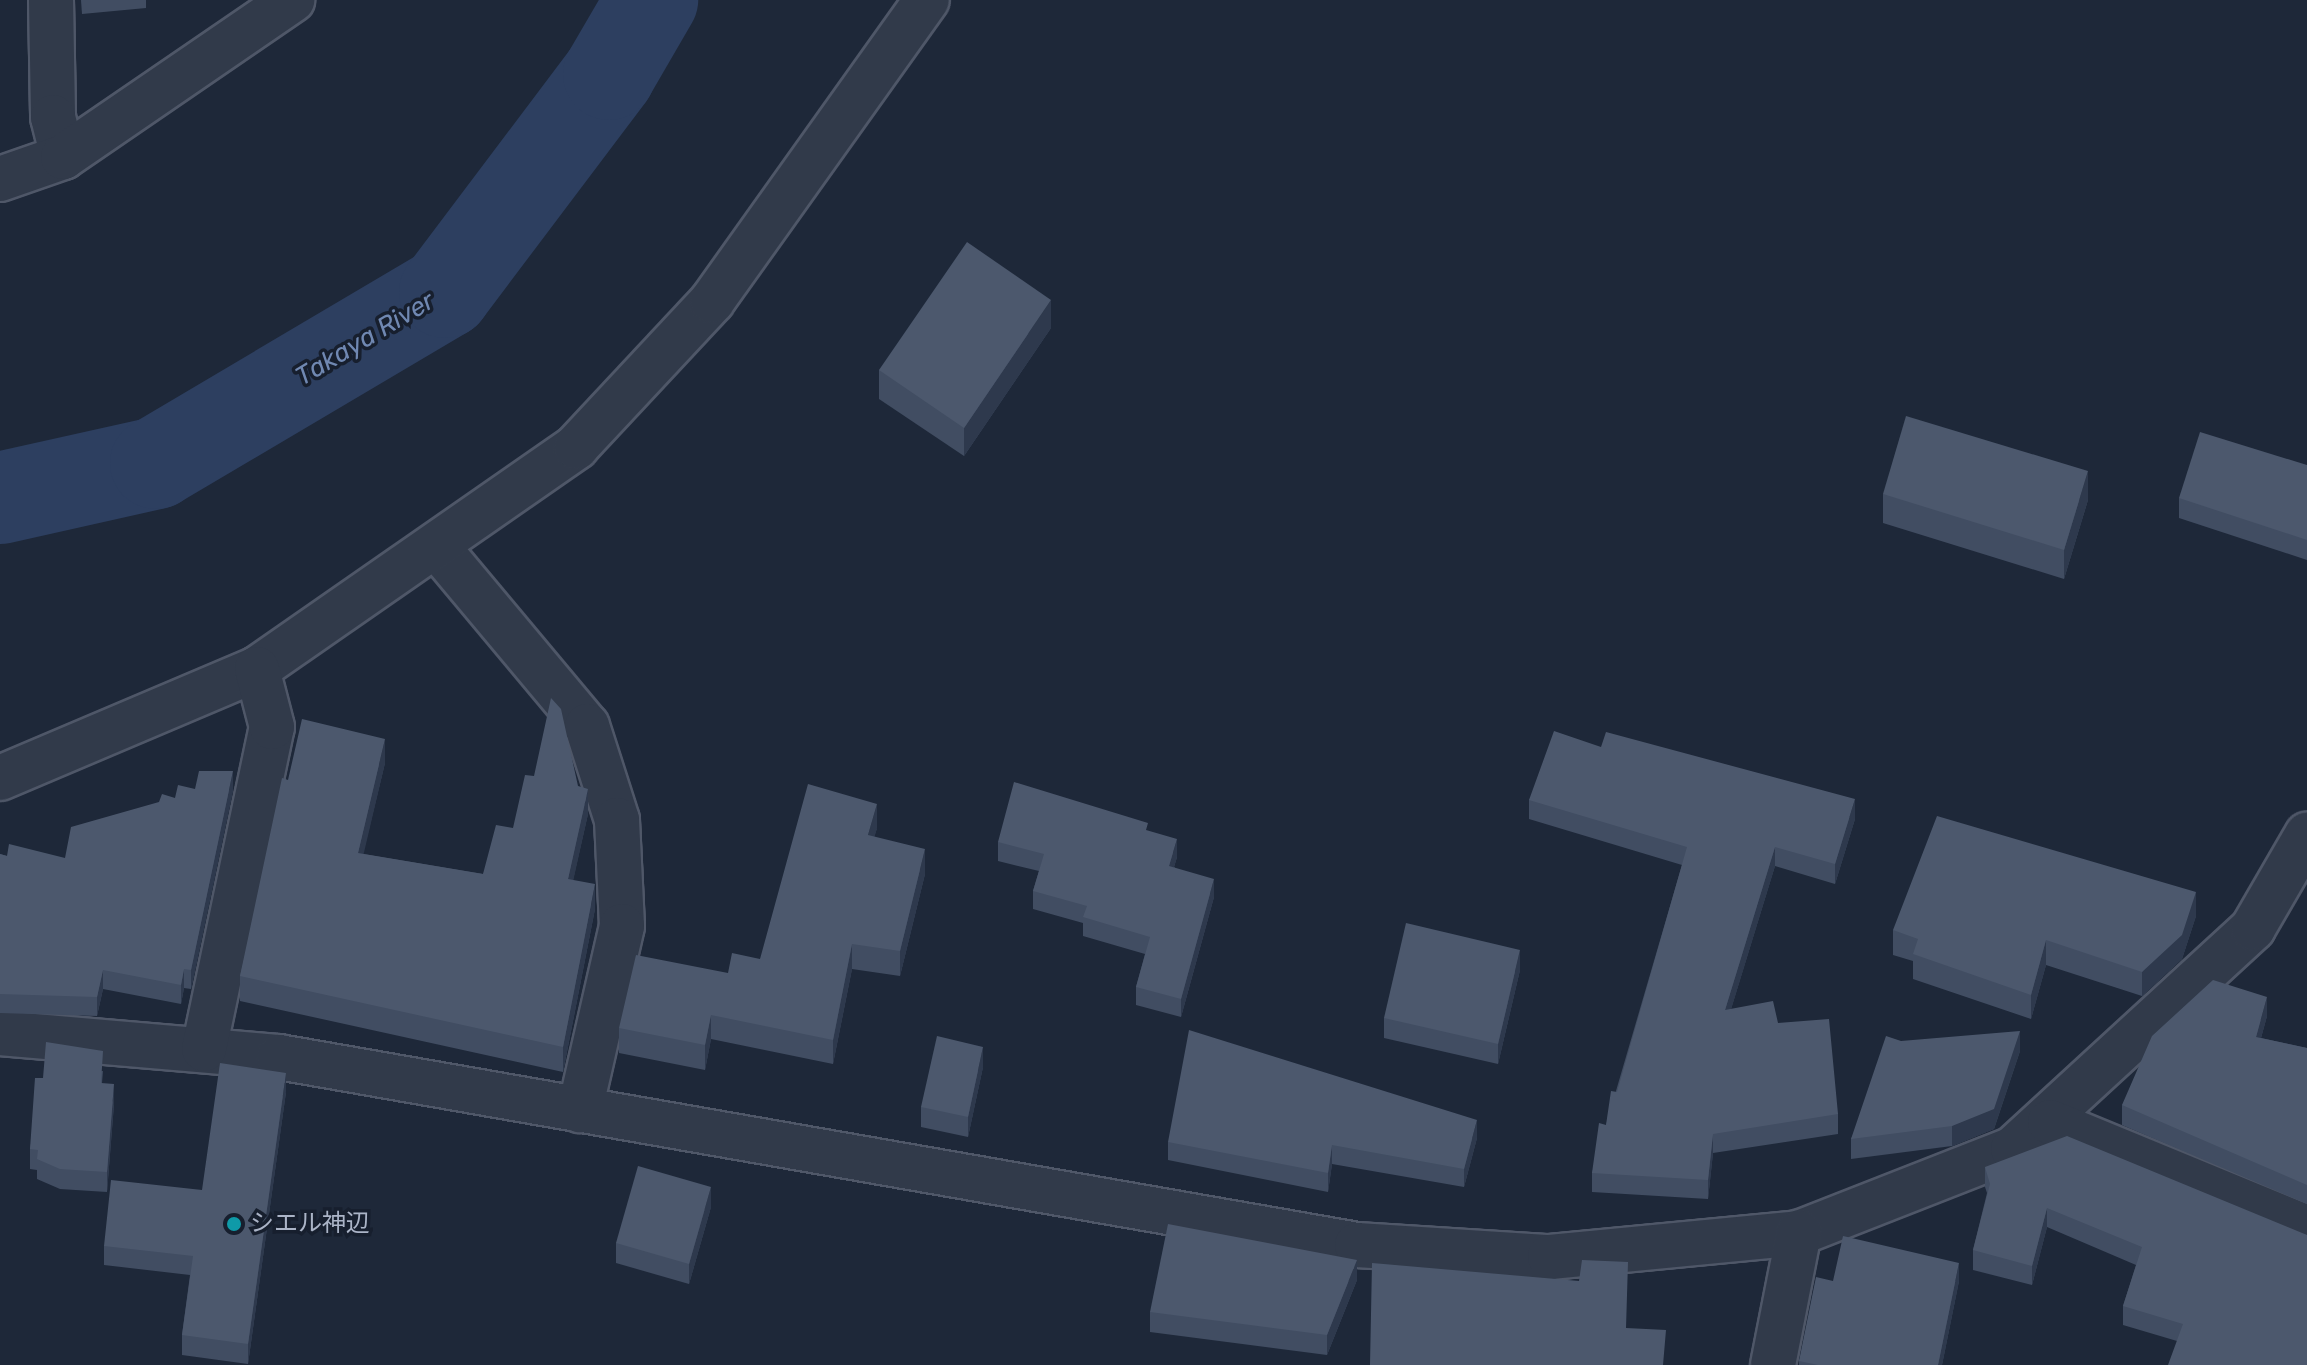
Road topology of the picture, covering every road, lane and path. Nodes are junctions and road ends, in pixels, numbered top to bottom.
1 (51, 0) edge
2 (292, 0) edge
3 (927, 0) edge
4 (63, 157) junction
5 (0, 179) edge
6 (438, 548) junction
7 (257, 669) junction
8 (0, 778) edge
9 (2307, 835) edge
10 (2289, 912) edge
11 (0, 1033) edge
12 (204, 1049) junction
13 (580, 1110) junction
14 (2050, 1122) junction
15 (2307, 1228) edge
16 (1799, 1233) junction
17 (1773, 1365) edge

1 - 4 street
2 - 4 street
3 - 6 street
4 - 5 street
6 - 7 street
6 - 13 street
7 - 8 street
7 - 12 street
9 - 10 street
10 - 14 street
11 - 12 street
12 - 13 street
13 - 16 street
14 - 15 street
14 - 16 street
16 - 17 street

